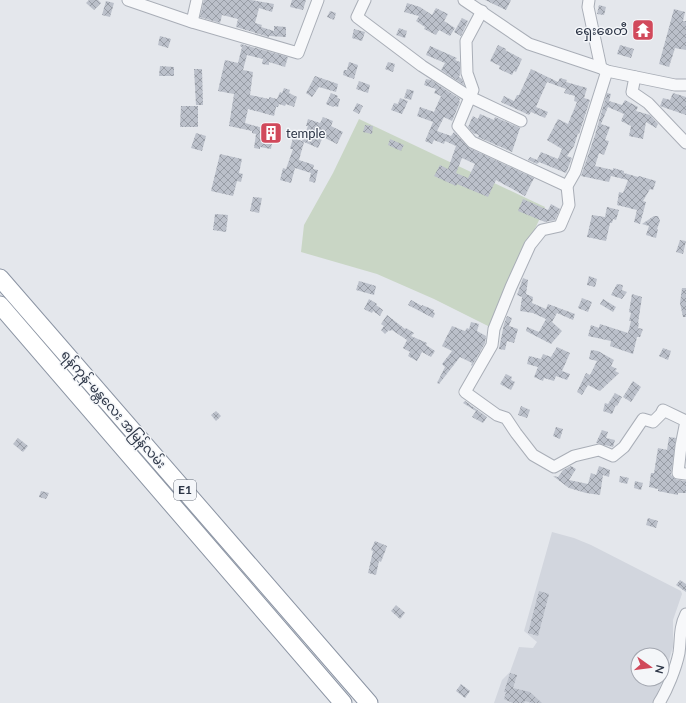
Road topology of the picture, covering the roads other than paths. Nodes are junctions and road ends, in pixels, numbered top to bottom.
1 (128, 0) edge
2 (197, 0) edge
3 (318, 0) edge
4 (365, 0) edge
5 (464, 0) edge
6 (589, 0) edge
7 (482, 11) junction
8 (192, 22) junction
9 (604, 70) junction
10 (635, 77) junction
11 (686, 85) edge
12 (470, 97) junction
13 (521, 121) dead end
14 (686, 143) edge
15 (567, 186) junction
16 (0, 278) edge
17 (0, 305) edge
18 (686, 474) edge
19 (686, 614) edge
20 (343, 703) edge
21 (368, 703) edge
22 (659, 703) edge

1 - 8 street
2 - 8 street
3 - 8 street
4 - 12 street
5 - 7 street
6 - 9 street
7 - 9 street
7 - 12 street
9 - 10 street
9 - 15 street
10 - 11 street
10 - 14 street
12 - 13 street
12 - 15 street
15 - 18 street
16 - 21 highway, ရန်ကုန်-မန္တလေး အမြန်လမ်း / E1
17 - 20 highway, ရန်ကုန်-မန္တလေး အမြန်လမ်း / E1
19 - 22 street

